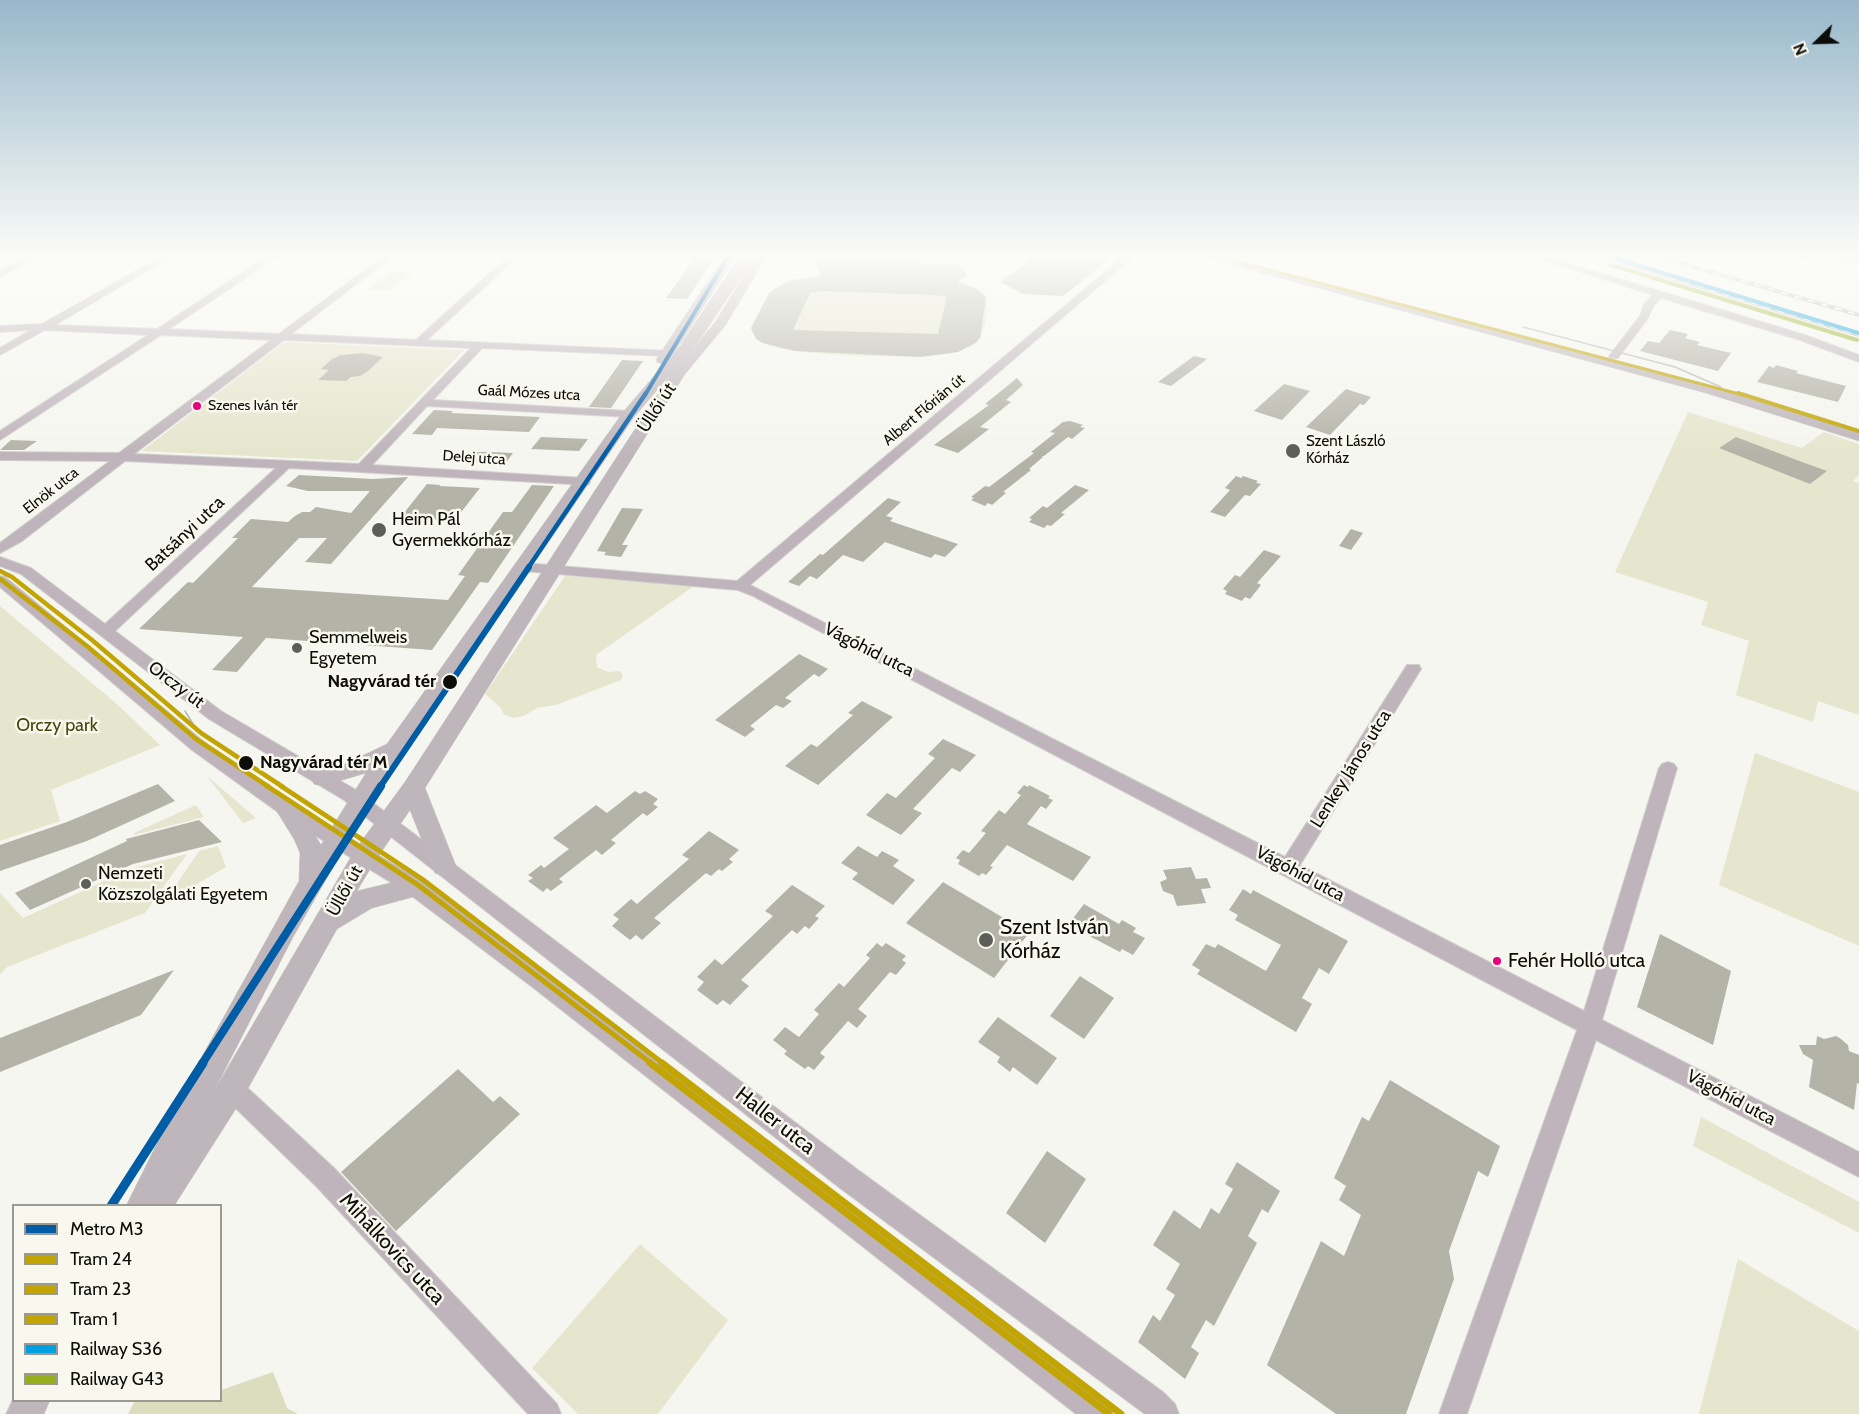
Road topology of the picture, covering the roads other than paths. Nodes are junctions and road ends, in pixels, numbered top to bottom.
1 (52, 323) edge
2 (172, 323) edge
3 (300, 323) edge
4 (440, 323) edge
5 (687, 323) edge
6 (706, 323) edge
7 (719, 323) edge
8 (1051, 323) edge
9 (1458, 323) edge
10 (1489, 323) edge
11 (1639, 323) edge
12 (1755, 323) edge
13 (45, 327) junction
14 (0, 329) edge
15 (160, 331) junction
16 (283, 336) junction
17 (419, 342) junction
18 (480, 345) junction
19 (687, 347) junction
20 (0, 352) edge
21 (667, 353) junction
22 (1614, 356) junction
23 (1859, 359) edge
24 (677, 377) junction
25 (426, 403) junction
26 (633, 409) junction
27 (1859, 422) edge
28 (0, 436) edge
29 (1859, 436) edge
30 (0, 456) edge
31 (122, 457) junction
32 (287, 464) junction
33 (363, 468) junction
34 (584, 482) junction
35 (0, 549) edge
36 (0, 561) edge
37 (524, 567) junction
38 (553, 570) junction
39 (0, 580) edge
40 (740, 586) junction
41 (107, 630) junction
42 (1413, 669) dead end
43 (397, 747) junction
44 (1668, 768) dead end
45 (322, 778) junction
46 (413, 788) junction
47 (359, 801) junction
48 (288, 810) junction
49 (387, 825) junction
50 (336, 838) junction
51 (364, 857) junction
52 (444, 866) junction
53 (1288, 868) junction
54 (310, 884) junction
55 (415, 887) junction
56 (328, 921) junction
57 (1590, 1025) junction
58 (232, 1089) junction
59 (1859, 1165) edge
60 (143, 1204) edge
61 (157, 1204) edge
62 (547, 1414) edge
63 (1099, 1414) edge
64 (1165, 1414) edge
65 (1453, 1414) edge

1 - 13 street
2 - 15 street
3 - 16 street
4 - 17 street
5 - 21 main road
6 - 19 main road, bridge
7 - 24 main road
8 - 40 street, Albert Flórián út
9 - 29 main road
10 - 22 main road
11 - 22 street
12 - 23 street
13 - 14 street
13 - 15 street
13 - 20 street
15 - 16 street
15 - 28 street
16 - 17 street
16 - 31 street
17 - 18 street
18 - 21 street
18 - 25 street
19 - 24 main road, Üllői út
19 - 26 main road, Üllői út
21 - 26 main road
22 - 27 main road
24 - 38 main road, Üllői út
25 - 26 street, Gaál Mózes utca
25 - 33 street
26 - 34 main road, Üllői út
30 - 31 street
31 - 32 street
31 - 35 street, Elnök utca
32 - 33 street
32 - 41 street, Batsányi utca
33 - 34 street, Delej utca
34 - 37 main road, Üllői út
36 - 41 street, Orczy út
37 - 38 street
37 - 43 main road, Üllői út
38 - 40 street
38 - 46 main road, Üllői út
39 - 48 street, Orczy út
40 - 53 street, Vágóhíd utca
41 - 45 street, Orczy út
42 - 53 street, Lenkey János utca
43 - 45 main road
43 - 47 main road, Üllői út
44 - 57 street
45 - 47 street, Orczy út
46 - 49 main road, Üllői út
46 - 52 main road
47 - 49 street, Orczy út
47 - 50 main road, Üllői út
48 - 50 street, Orczy út
48 - 54 main road
49 - 51 main road, Üllői út
49 - 52 street, Haller utca
50 - 51 street, Orczy út
50 - 54 main road, Üllői út
51 - 55 street, Haller utca
51 - 56 main road, Üllői út
52 - 64 street, Haller utca
53 - 57 street, Vágóhíd utca
54 - 60 main road, Üllői út
55 - 56 main road
55 - 63 street, Haller utca
56 - 58 main road, Üllői út
57 - 59 street, Vágóhíd utca
57 - 65 street
58 - 61 main road, Üllői út
58 - 62 street, Mihálkovics utca

